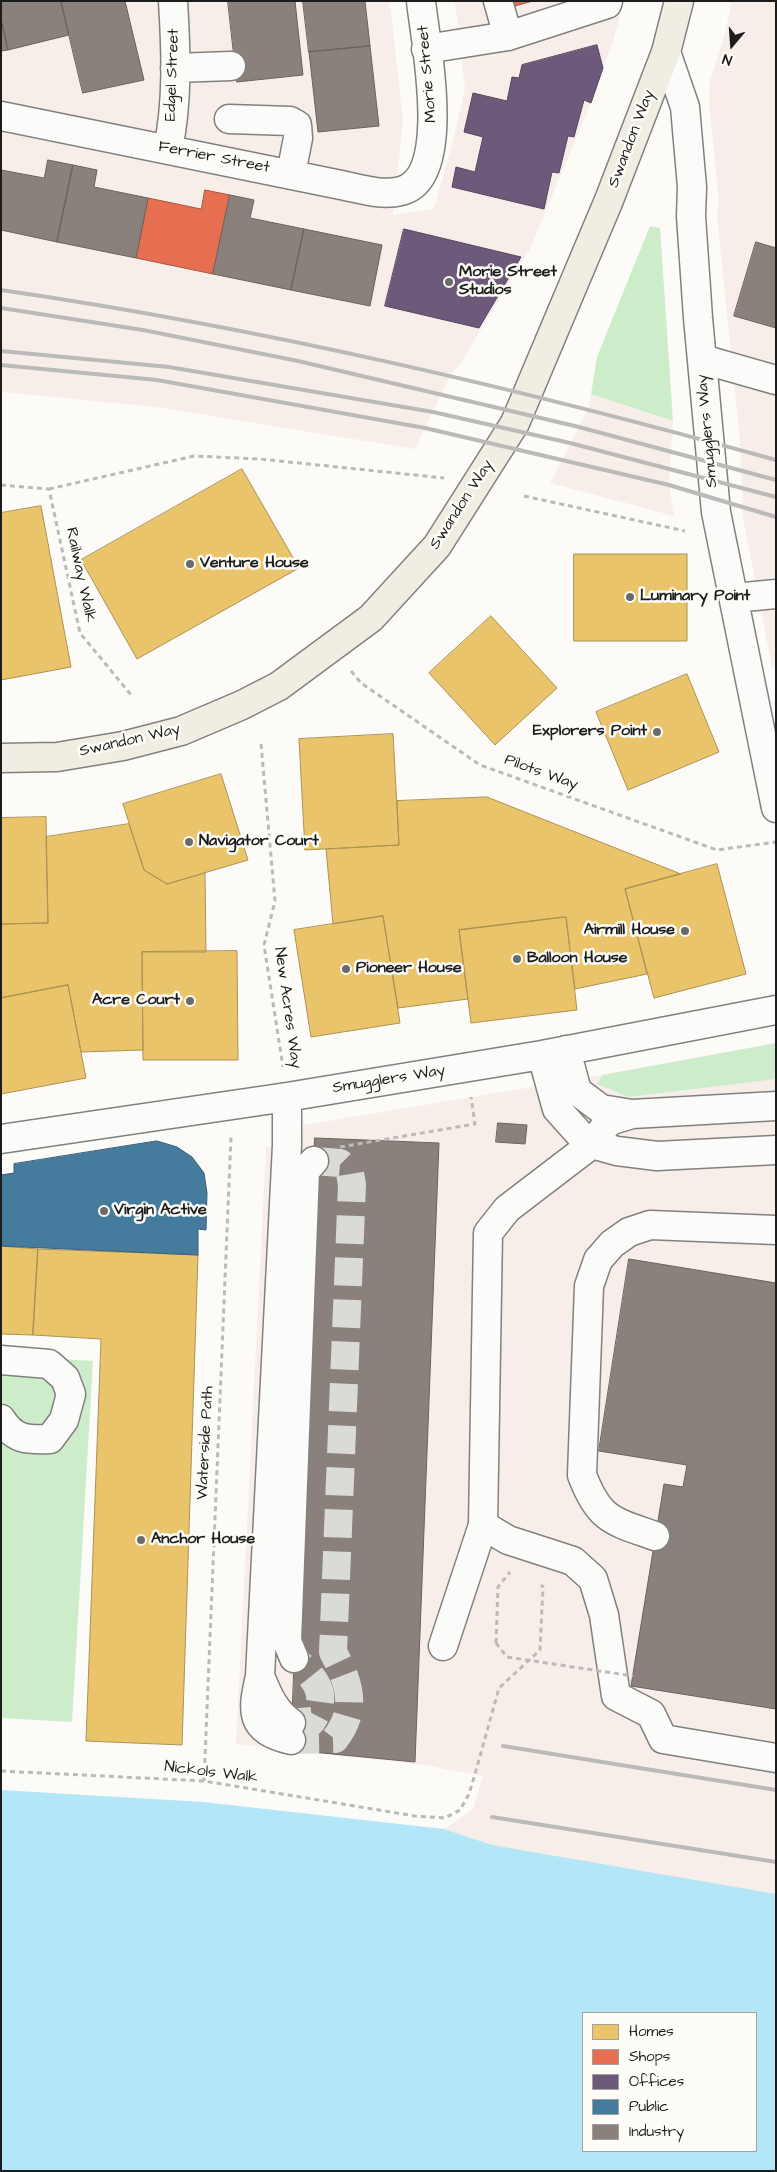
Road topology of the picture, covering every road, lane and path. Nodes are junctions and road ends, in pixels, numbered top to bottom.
1 (173, 1) edge
2 (421, 1) edge
3 (498, 1) edge
4 (608, 1) edge
5 (679, 1) edge
6 (508, 36) junction
7 (426, 48) junction
8 (666, 52) junction
9 (231, 66) dead end
10 (175, 68) junction
11 (1, 116) edge
12 (229, 120) dead end
13 (168, 149) junction
14 (291, 174) junction
15 (422, 175) joint
16 (702, 359) junction
17 (776, 380) edge
18 (479, 481) junction
19 (1, 485) edge
20 (49, 489) junction
21 (524, 496) dead end
22 (685, 532) dead end
23 (776, 594) edge
24 (734, 598) junction
25 (331, 647) junction
26 (132, 696) dead end
27 (261, 744) dead end
28 (1, 758) edge
29 (775, 800) edge
30 (776, 842) edge
31 (776, 1010) edge
32 (554, 1052) junction
33 (466, 1067) junction
34 (287, 1097) junction
35 (232, 1105) junction
36 (776, 1106) edge
37 (632, 1114) junction
38 (1, 1139) edge
39 (592, 1144) junction
40 (776, 1150) edge
41 (324, 1155) joint
42 (776, 1230) edge
43 (1, 1360) edge
44 (1, 1419) edge
45 (482, 1525) junction
46 (655, 1536) dead end
47 (518, 1573) dead end
48 (537, 1580) dead end
49 (442, 1646) dead end
50 (294, 1658) tunnel mouth
51 (633, 1676) dead end
52 (291, 1731) tunnel mouth
53 (776, 1758) edge
54 (1, 1771) edge
55 (204, 1781) junction

1 - 10 street, Edgel Street
2 - 7 street, Morie Street
3 - 6 street
4 - 6 street
5 - 8 highway, Swandon Way
6 - 7 street
7 - 15 street, Morie Street
8 - 16 street, Smugglers Way
8 - 18 highway, Swandon Way
9 - 10 street
10 - 13 street, Edgel Street
11 - 13 street, Ferrier Street
12 - 14 street
13 - 14 street, Ferrier Street
14 - 15 street, Ferrier Street
16 - 17 street
16 - 24 street, Smugglers Way
18 - 20 path
18 - 25 highway, Swandon Way
19 - 20 path
20 - 26 path, Railway Walk
21 - 22 path
23 - 24 street
24 - 29 street, Smugglers Way
25 - 28 highway, Swandon Way
25 - 30 path, Pilots Way
27 - 34 path, New Acres Way
31 - 32 street, Smugglers Way
32 - 33 street, Smugglers Way
32 - 37 street
32 - 39 street
33 - 34 street, Smugglers Way
33 - 41 path
34 - 35 street, Smugglers Way
34 - 52 street
35 - 38 street, Smugglers Way
35 - 55 path, Waterside Path
36 - 37 street
37 - 39 street
39 - 40 street
39 - 45 street
41 - 50 street
42 - 46 street
43 - 44 street
45 - 49 street
45 - 53 street
47 - 51 path, bridge
48 - 55 path, Nickols Walk
54 - 55 path, Nickols Walk

